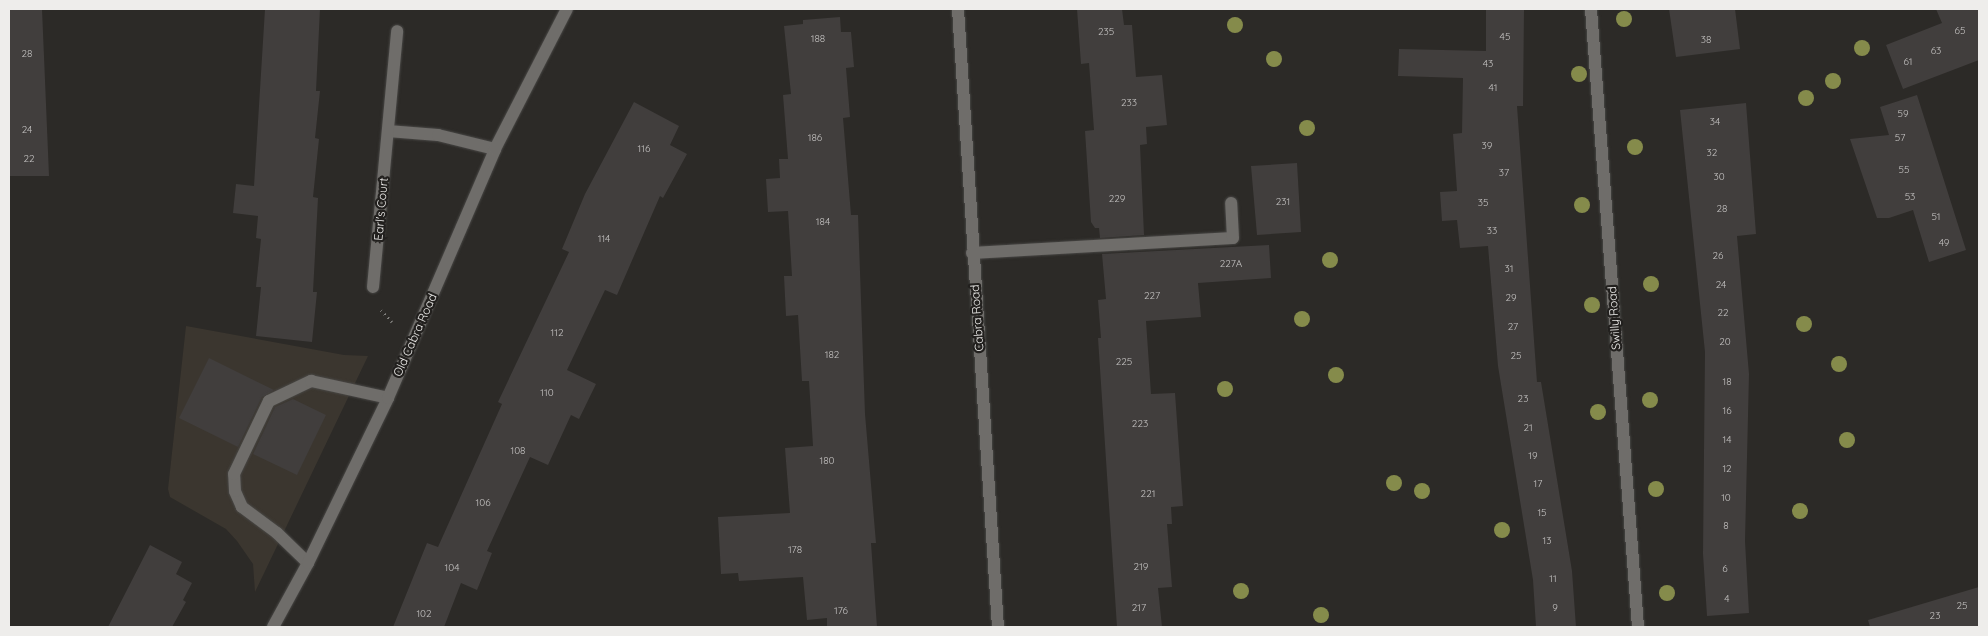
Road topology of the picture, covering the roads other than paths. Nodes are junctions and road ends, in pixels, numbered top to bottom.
1 (559, 9) edge
2 (567, 9) edge
3 (958, 9) edge
4 (1591, 9) edge
5 (397, 31) dead end
6 (549, 39) junction
7 (388, 131) junction
8 (495, 149) junction
9 (1231, 202) dead end
10 (972, 253) junction
11 (373, 287) road end
12 (388, 398) junction
13 (308, 563) junction
14 (273, 627) edge
15 (998, 627) edge
16 (1638, 627) edge

1 - 6 main road, Old Cabra Road
2 - 6 main road, Old Cabra Road
3 - 10 main road, Cabra Road
4 - 16 main road, Swilly Road
5 - 7 main road, Earl's Court
6 - 8 main road, Old Cabra Road
7 - 8 main road
7 - 11 main road, Earl's Court
8 - 12 main road, Old Cabra Road
9 - 10 main road
10 - 15 main road, Cabra Road
12 - 13 main road, Old Cabra Road
12 - 13 main road
13 - 14 main road, Old Cabra Road

